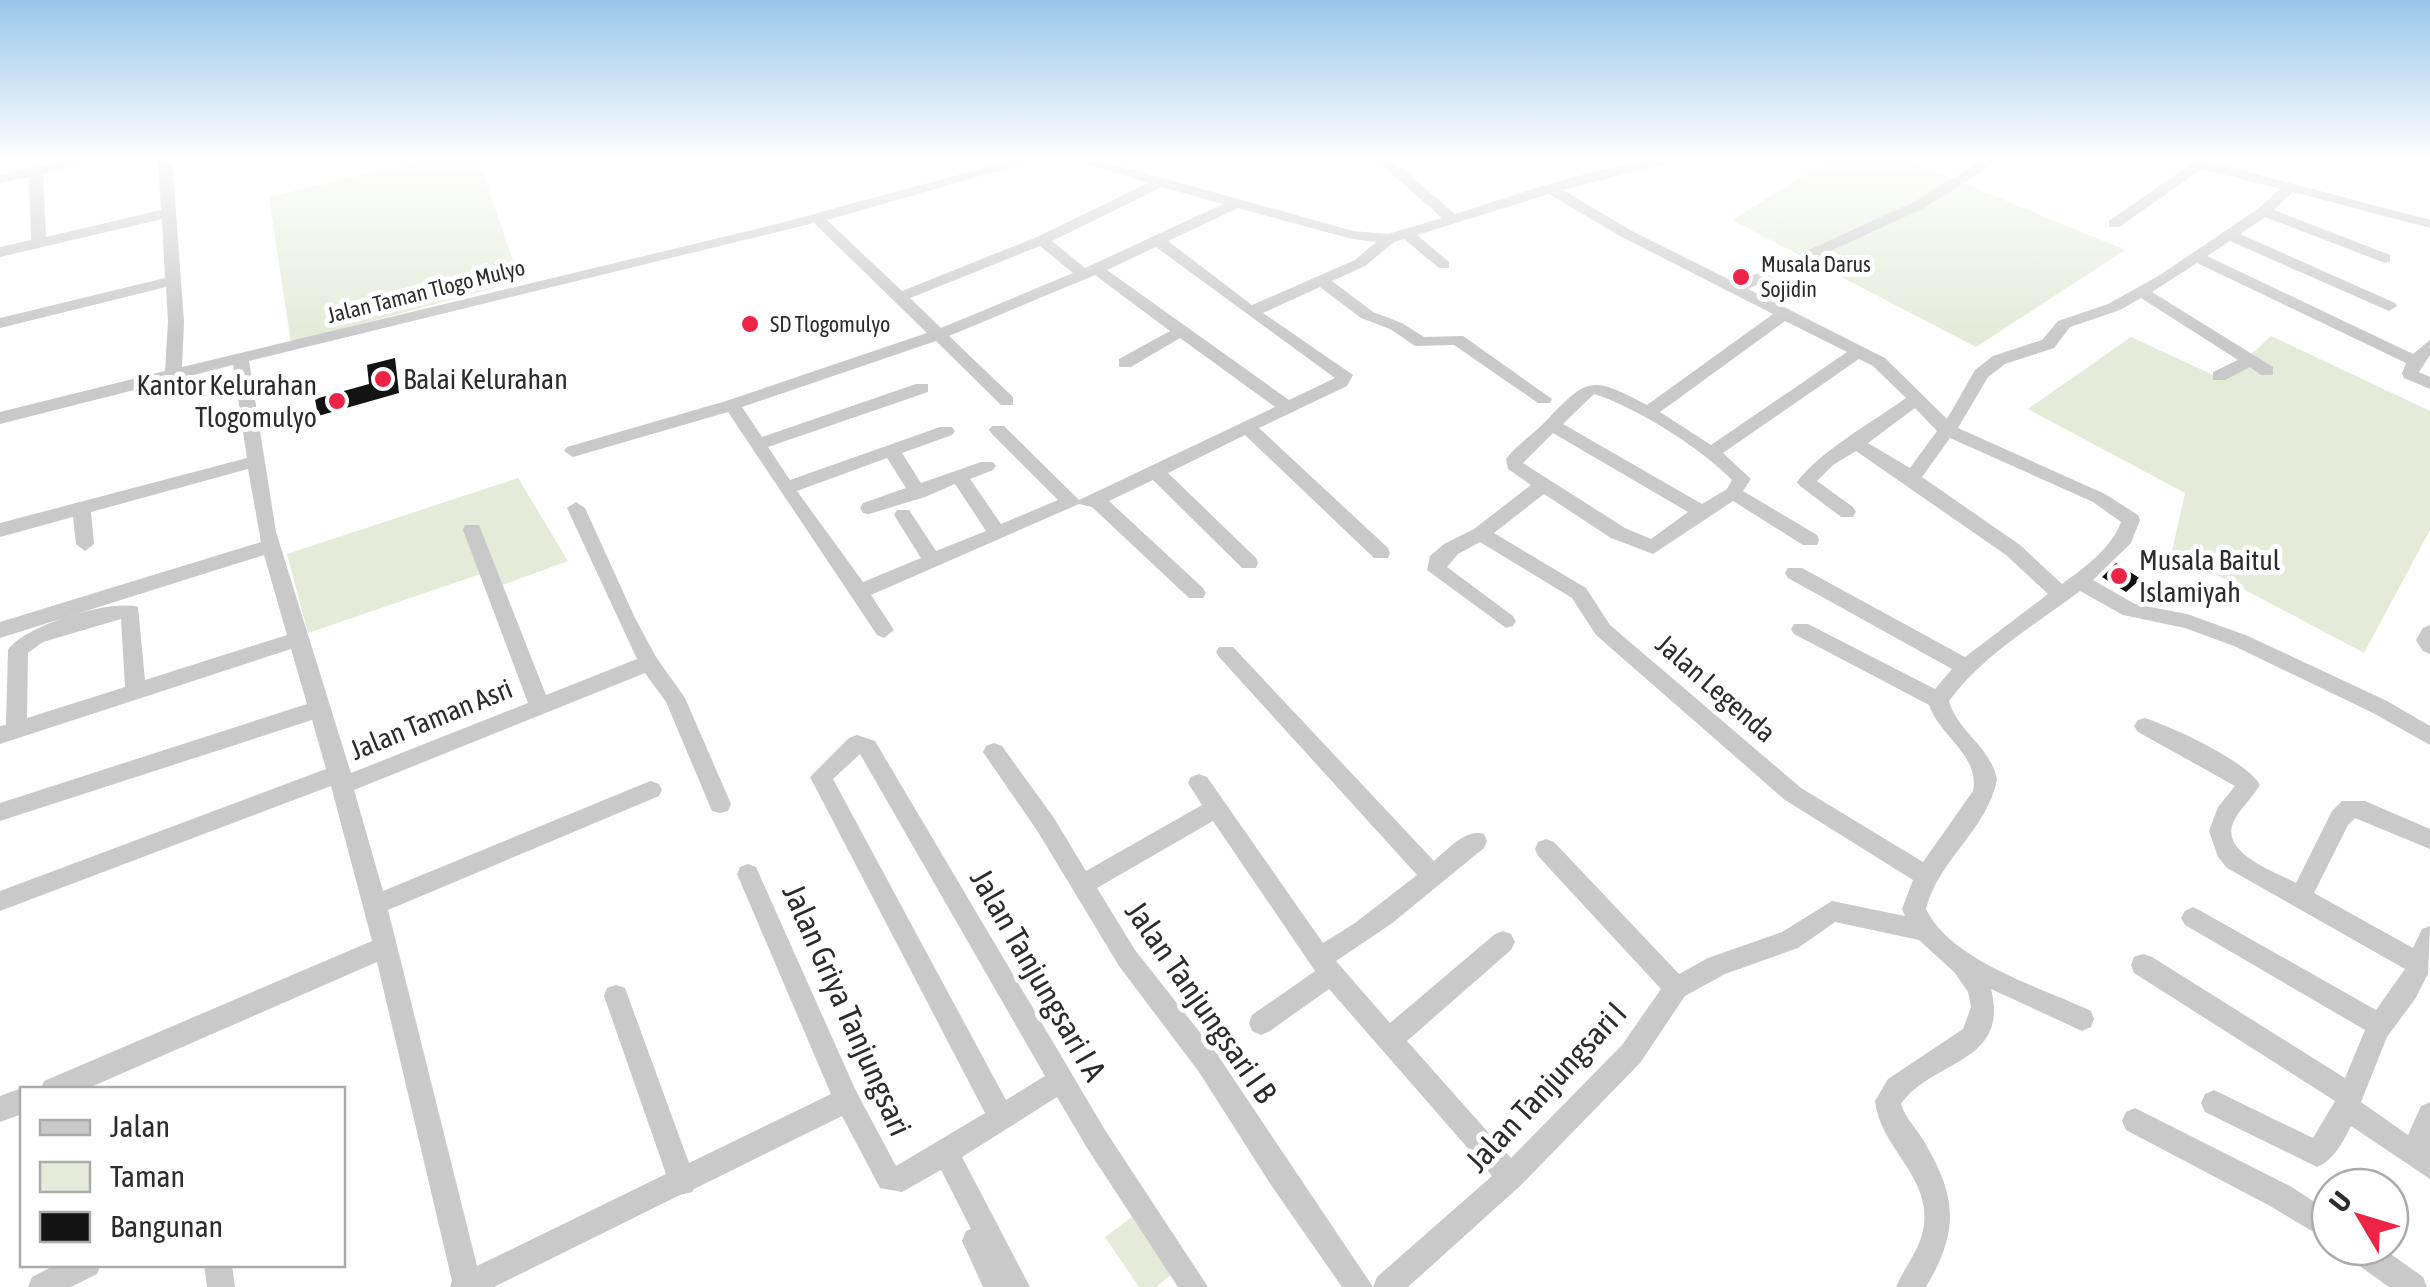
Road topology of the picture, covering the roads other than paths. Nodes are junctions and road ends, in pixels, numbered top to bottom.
1 (38, 218) edge
2 (141, 218) edge
3 (167, 218) edge
4 (812, 218) edge
5 (817, 218) edge
6 (1087, 218) edge
7 (1206, 218) edge
8 (1295, 218) edge
9 (1459, 218) edge
10 (1601, 218) edge
11 (1890, 218) edge
12 (2123, 218) edge
13 (2253, 218) edge
14 (2284, 218) edge
15 (1453, 220) joint
16 (2114, 224) dead end
17 (1408, 234) junction
18 (2230, 235) junction
19 (1389, 239) junction
20 (1042, 240) junction
21 (1158, 241) junction
22 (39, 242) junction
23 (0, 252) edge
24 (2197, 257) junction
25 (2386, 258) dead end
26 (1444, 265) dead end
27 (1090, 271) junction
28 (1322, 280) junction
29 (172, 281) junction
30 (1735, 289) junction
31 (2140, 291) junction
32 (897, 298) junction
33 (2389, 306) dead end
34 (1252, 312) junction
35 (1785, 313) junction
36 (0, 323) edge
37 (1181, 331) junction
38 (938, 335) junction
39 (2430, 346) edge
40 (1858, 352) junction
41 (240, 357) junction
42 (2250, 360) junction
43 (2415, 361) junction
44 (1126, 363) dead end
45 (2267, 370) dead end
46 (173, 373) junction
47 (2219, 376) dead end
48 (2430, 384) edge
49 (922, 388) dead end
50 (1544, 398) dead end
51 (1916, 398) junction
52 (1007, 401) dead end
53 (732, 405) junction
54 (1285, 406) junction
55 (1646, 414) junction
56 (0, 418) edge
57 (1552, 424) junction
58 (1248, 427) junction
59 (998, 430) dead end
60 (1947, 430) junction
61 (946, 431) dead end
62 (1856, 443) junction
63 (760, 444) junction
64 (891, 450) junction
65 (573, 451) dead end
66 (1713, 452) junction
67 (256, 461) junction
68 (987, 466) dead end
69 (1156, 472) junction
70 (960, 476) junction
71 (1912, 478) junction
72 (1542, 485) junction
73 (786, 488) junction
74 (918, 493) junction
75 (1734, 493) junction
76 (1096, 500) junction
77 (1070, 502) junction
78 (81, 508) junction
79 (576, 508) dead end
80 (869, 508) dead end
81 (1702, 512) junction
82 (1848, 512) dead end
83 (903, 515) dead end
84 (0, 530) edge
85 (472, 530) dead end
86 (997, 533) junction
87 (1481, 534) junction
88 (1810, 540) dead end
89 (85, 544) dead end
90 (271, 546) junction
91 (1380, 553) dead end
92 (932, 560) junction
93 (1249, 564) dead end
94 (1795, 572) dead end
95 (2069, 587) junction
96 (859, 592) junction
97 (1196, 592) dead end
98 (1506, 621) dead end
99 (0, 630) edge
100 (884, 630) dead end
101 (1801, 630) dead end
102 (298, 638) junction
103 (1226, 652) dead end
104 (649, 662) junction
105 (1964, 666) junction
106 (135, 691) junction
107 (1938, 700) junction
108 (540, 705) junction
109 (319, 709) junction
110 (2145, 726) dead end
111 (8, 733) edge
112 (2430, 736) edge
113 (994, 752) dead end
114 (341, 779) junction
115 (1200, 783) dead end
116 (651, 790) dead end
117 (720, 804) dead end
118 (1217, 808) junction
119 (0, 812) edge
120 (2430, 839) edge
121 (1476, 840) dead end
122 (1546, 849) dead end
123 (748, 874) dead end
124 (1431, 874) junction
125 (1924, 875) junction
126 (1082, 886) junction
127 (2300, 898) junction
128 (0, 901) edge
129 (375, 904) junction
130 (2193, 918) dead end
131 (1928, 931) junction
132 (2430, 937) edge
133 (1504, 942) dead end
134 (385, 946) junction
135 (2419, 964) junction
136 (1327, 965) junction
137 (1967, 965) junction
138 (2143, 965) dead end
139 (1676, 988) junction
140 (616, 996) dead end
141 (2082, 1020) dead end
142 (1261, 1023) dead end
143 (2380, 1026) junction
144 (1390, 1039) junction
145 (1062, 1080) junction
146 (62, 1087) edge
147 (846, 1100) junction
148 (2348, 1101) junction
149 (2214, 1104) dead end
150 (2430, 1115) edge
151 (1000, 1118) junction
152 (2134, 1121) dead end
153 (941, 1155) junction
154 (2421, 1160) edge
155 (1511, 1177) junction
156 (683, 1183) junction
157 (2310, 1215) edge
158 (81, 1267) edge
159 (2386, 1267) edge
160 (1188, 1284) edge
161 (467, 1286) edge
162 (42, 1287) edge
163 (998, 1287) edge
164 (1016, 1287) edge
165 (1359, 1287) edge
166 (1387, 1287) edge
167 (1910, 1287) edge
168 (2414, 1287) edge

1 - 22 street
2 - 22 street
3 - 29 street
4 - 41 street, Jalan Taman Tlogo Mulyo
5 - 32 street
6 - 20 street
7 - 21 street
8 - 19 street
9 - 15 street
10 - 30 street
11 - 30 street
12 - 16 street
13 - 18 street
14 - 25 street
15 - 17 street
17 - 19 street
17 - 26 street
18 - 24 street
18 - 33 street
19 - 28 street
20 - 27 street
20 - 32 street
21 - 27 street
21 - 34 street
22 - 23 street
24 - 31 street
24 - 43 street
27 - 37 street
27 - 38 street
28 - 34 street
28 - 50 street
29 - 36 street
29 - 46 street
30 - 35 street
31 - 42 street
31 - 60 street
32 - 38 street
34 - 54 street
35 - 40 street
35 - 55 street
37 - 44 street
37 - 54 street
38 - 52 street
38 - 53 street
39 - 43 street
40 - 51 street
40 - 66 street
41 - 46 street, Jalan Taman Tlogo Mulyo
41 - 67 street
42 - 45 street
42 - 47 street
43 - 48 street
46 - 56 street, Jalan Taman Tlogo Mulyo
49 - 63 street
51 - 60 street
51 - 62 street
53 - 63 street
53 - 65 street
54 - 58 street
55 - 57 street
55 - 66 street
57 - 72 street
57 - 81 street
58 - 69 street
58 - 91 street
59 - 77 street
60 - 71 street
60 - 95 street
61 - 64 street
62 - 71 street
62 - 82 street
63 - 73 street
64 - 73 street
64 - 74 street
66 - 75 street
67 - 78 street
67 - 90 street
68 - 70 street
69 - 76 street
69 - 93 street
70 - 74 street
70 - 86 street
71 - 95 street
72 - 81 street
72 - 87 street
73 - 96 street
74 - 80 street
75 - 81 street
75 - 88 street
76 - 77 street
76 - 97 street
77 - 86 street
78 - 84 street
78 - 89 street
79 - 104 street
83 - 92 street
85 - 108 street, Jalan Taman Asri
86 - 92 street
87 - 98 street
87 - 125 street, Jalan Legenda
90 - 99 street
90 - 102 street
92 - 96 street
94 - 105 street
95 - 105 street
95 - 112 street
96 - 100 street
101 - 107 street
102 - 106 street
102 - 109 street
103 - 124 street
104 - 108 street, Jalan Taman Asri
104 - 117 street
105 - 107 street
106 - 111 street
106 - 111 street
107 - 125 street
108 - 114 street, Jalan Taman Asri
109 - 114 street
109 - 119 street
110 - 127 street
113 - 126 street, Jalan Tanjungsari I B
114 - 128 street, Jalan Taman Asri
114 - 129 street
115 - 118 street
116 - 129 street
118 - 126 street
118 - 136 street
120 - 127 street
121 - 124 street
122 - 139 street
123 - 147 street, Jalan Griya Tanjungsari
124 - 136 street
125 - 131 street
126 - 165 street, Jalan Tanjungsari I B
127 - 135 street
129 - 134 street
130 - 143 street
131 - 137 street
131 - 139 street, Jalan Tanjungsari I
132 - 135 street
133 - 144 street
134 - 146 street
134 - 161 street
135 - 143 street
136 - 142 street
136 - 144 street
137 - 141 street
137 - 167 street
138 - 148 street
139 - 155 street, Jalan Tanjungsari I
140 - 156 street
143 - 148 street
144 - 155 street
145 - 151 street, Jalan Griya Tanjungsari
145 - 151 street, Jalan Tanjungsari I A
145 - 160 street, Jalan Tanjungsari I A
147 - 153 street, Jalan Griya Tanjungsari
147 - 156 street
148 - 149 street
148 - 154 street
150 - 154 street
151 - 153 street, Jalan Griya Tanjungsari
152 - 157 street
153 - 163 street, Jalan Griya Tanjungsari
153 - 164 street, Jalan Griya Tanjungsari
155 - 166 street, Jalan Tanjungsari I
156 - 161 street
158 - 162 street
159 - 168 street

